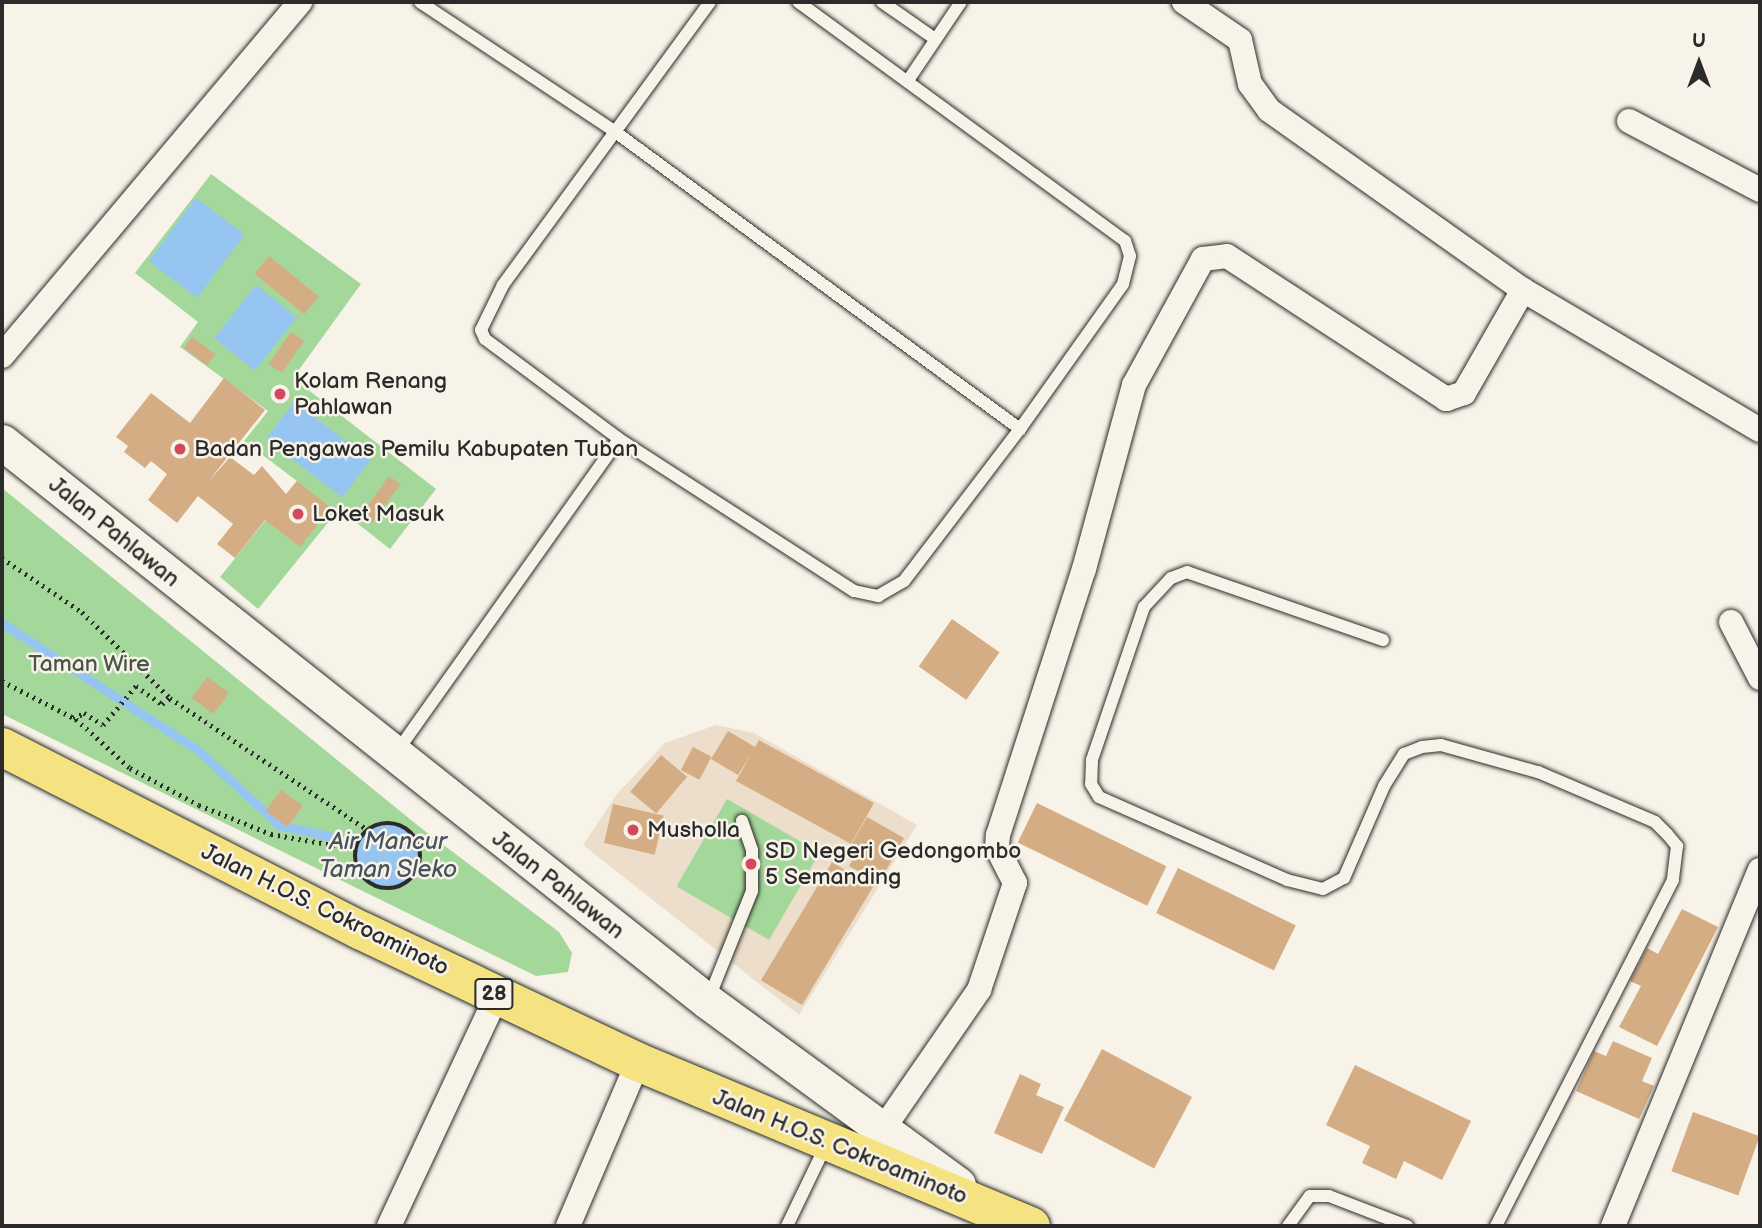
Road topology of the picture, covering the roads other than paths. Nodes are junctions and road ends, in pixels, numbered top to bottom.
1 (300, 2) edge
2 (420, 2) edge
3 (710, 2) edge
4 (798, 2) edge
5 (882, 2) edge
6 (961, 2) edge
7 (1184, 2) edge
8 (935, 39) junction
9 (908, 79) junction
10 (1629, 121) dead end
11 (614, 131) junction
12 (1760, 190) edge
13 (1524, 290) junction
14 (2, 356) edge
15 (1020, 429) junction
16 (1760, 430) edge
17 (618, 439) junction
18 (2, 442) edge
19 (1731, 622) dead end
20 (1382, 640) dead end
21 (1760, 678) edge
22 (2, 747) edge
23 (393, 756) junction
24 (742, 821) dead end
25 (1760, 870) edge
26 (497, 995) junction
27 (707, 1002) junction
28 (638, 1062) junction
29 (881, 1132) junction
30 (826, 1144) junction
31 (1015, 1219) edge
32 (389, 1226) edge
33 (568, 1226) edge
34 (786, 1226) edge
35 (1288, 1226) edge
36 (1407, 1226) edge
37 (1496, 1226) edge
38 (1613, 1226) edge

1 - 14 street
2 - 11 lane
3 - 11 lane
4 - 9 lane
5 - 8 lane
6 - 8 lane
7 - 13 street
8 - 9 lane
9 - 15 lane
10 - 12 street
11 - 15 lane
11 - 17 lane
13 - 16 street
13 - 29 street
15 - 17 lane
17 - 23 lane
18 - 23 main road, Jalan Pahlawan
19 - 21 street
20 - 37 lane
22 - 26 highway, Jalan H.O.S. Cokroaminoto / 28
23 - 27 main road, Jalan Pahlawan
24 - 27 lane
25 - 38 street
26 - 28 highway, Jalan H.O.S. Cokroaminoto / 28
26 - 32 street
27 - 29 main road, Jalan Pahlawan
28 - 30 highway, Jalan H.O.S. Cokroaminoto / 28
28 - 33 street
29 - 31 main road, Jalan Pahlawan
30 - 31 highway, Jalan H.O.S. Cokroaminoto / 28
30 - 34 lane
35 - 36 lane

